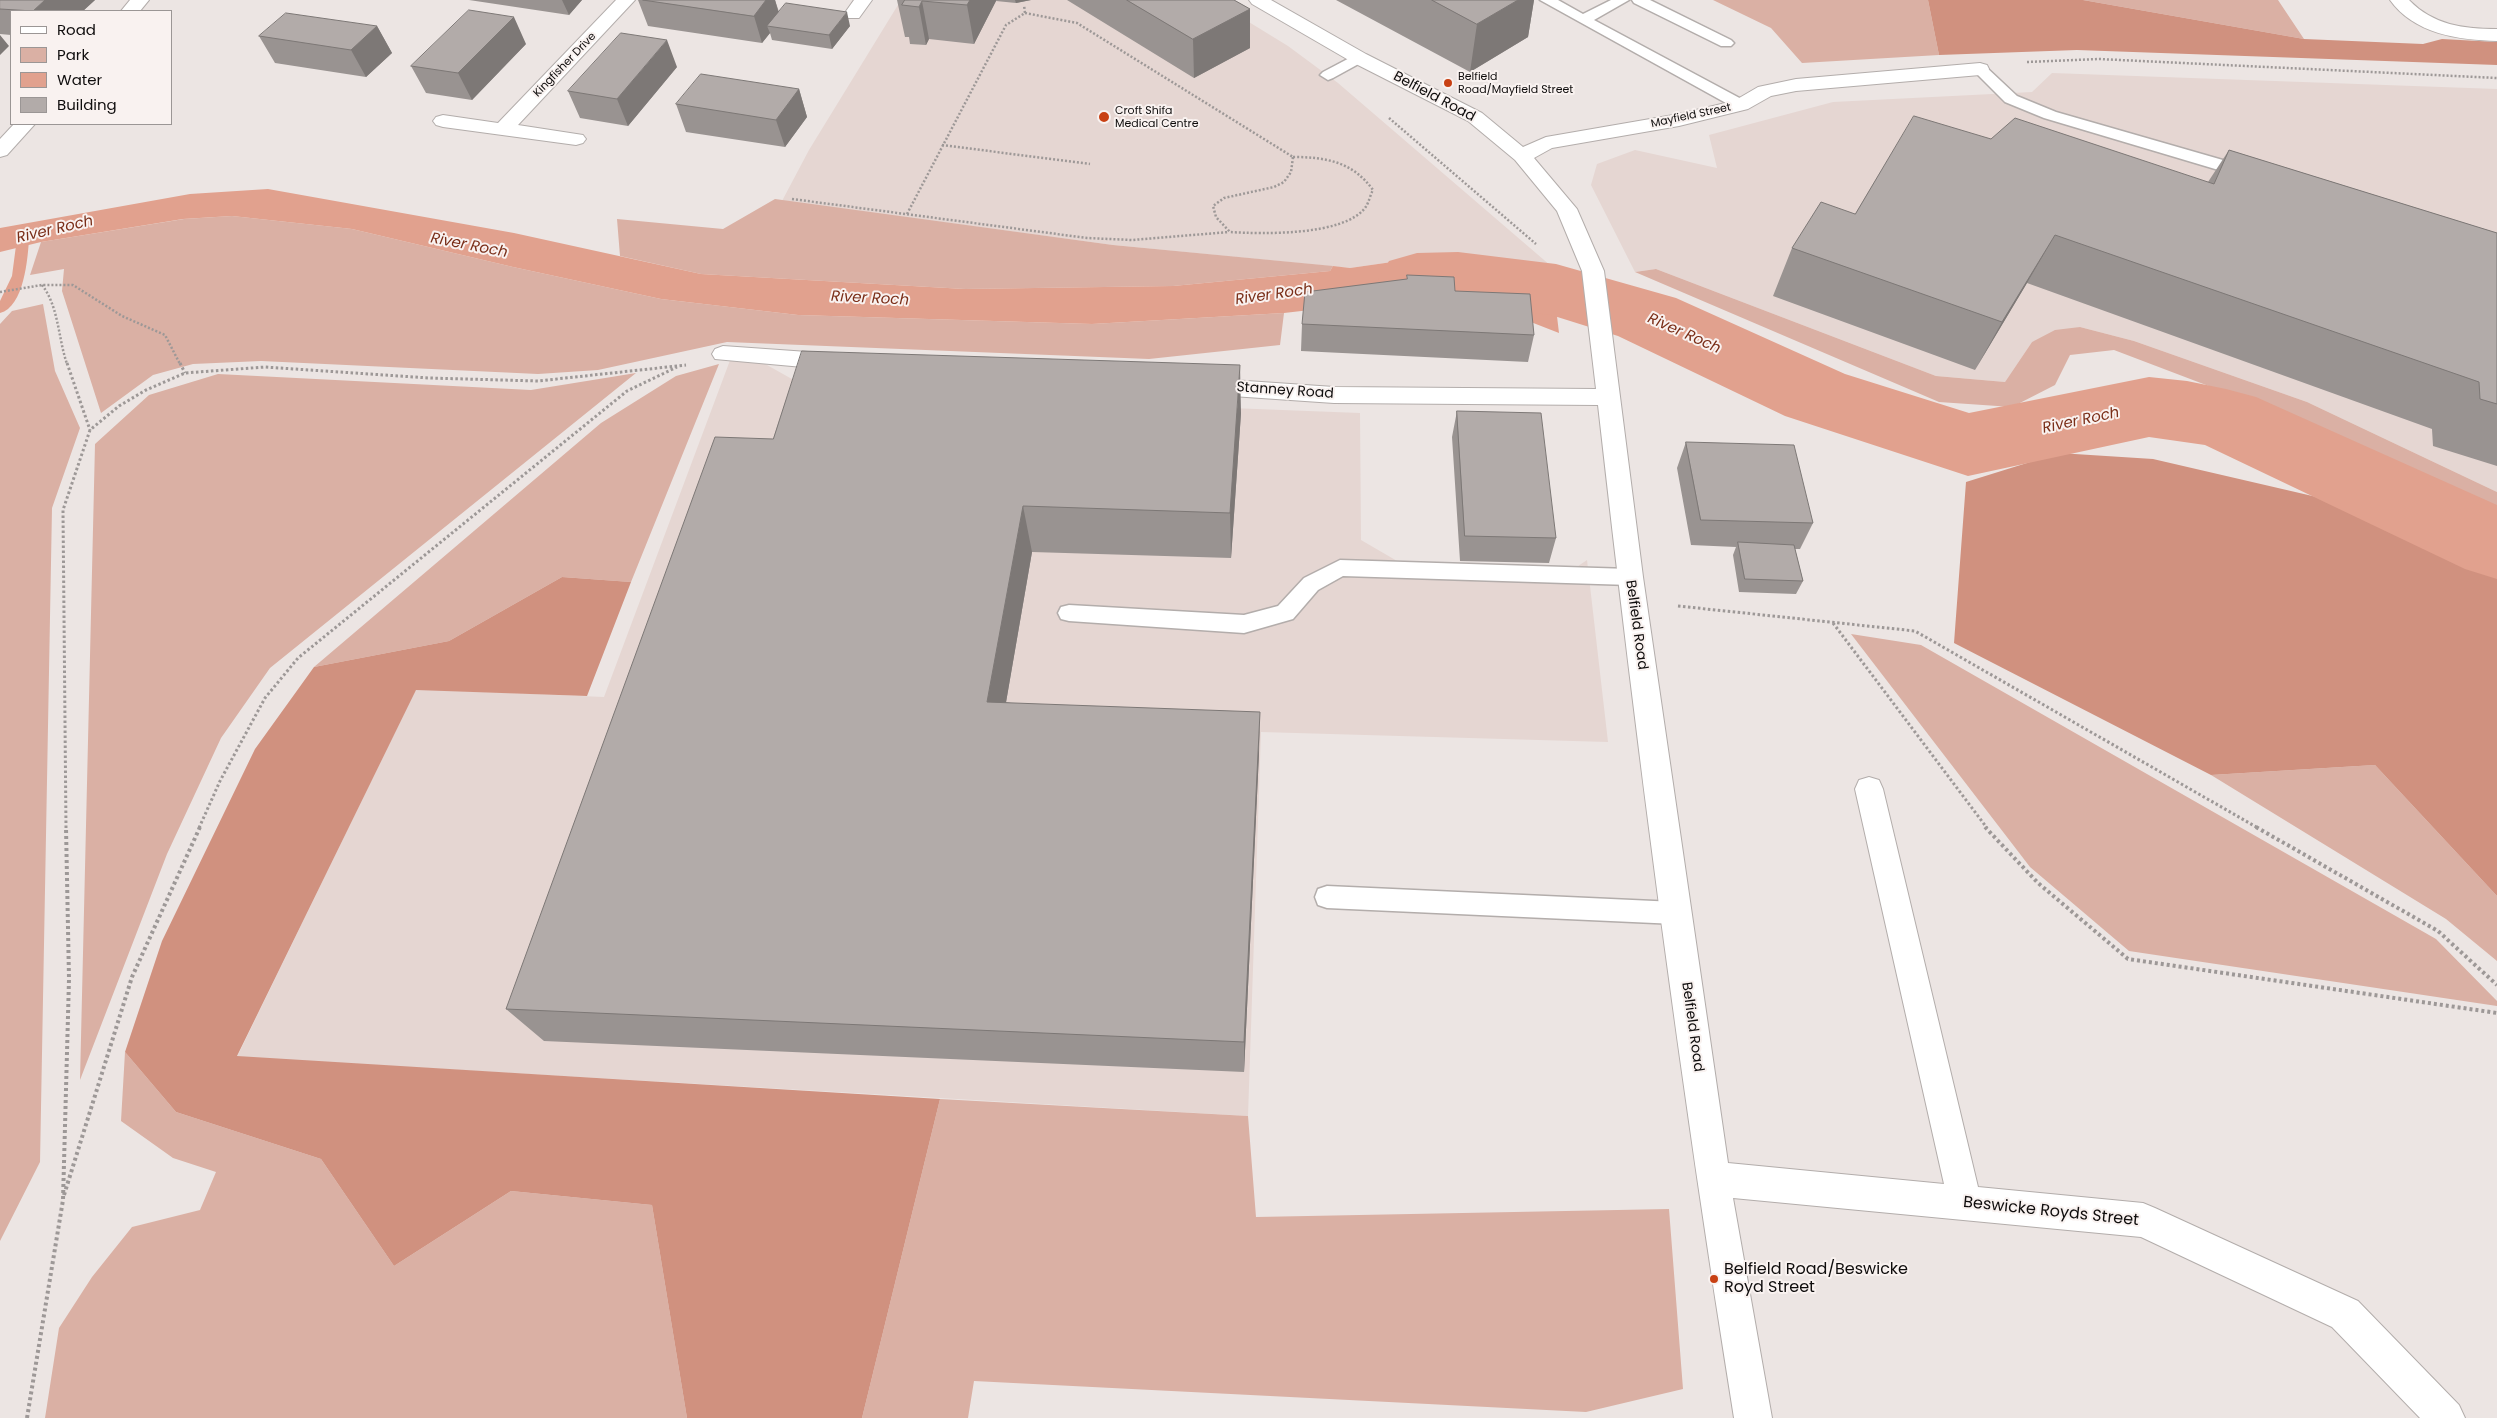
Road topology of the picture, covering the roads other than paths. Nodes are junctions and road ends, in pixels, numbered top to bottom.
1 (140, 0) edge
2 (626, 0) edge
3 (1258, 0) edge
4 (1547, 0) edge
5 (1622, 0) edge
6 (1639, 0) edge
7 (2399, 0) edge
8 (131, 10) edge
9 (1584, 19) junction
10 (2497, 35) edge
11 (1726, 43) dead end
12 (1358, 58) junction
13 (1980, 69) joint
14 (1331, 73) road end
15 (1741, 104) junction
16 (443, 121) dead end
17 (25, 125) edge
18 (503, 130) junction
19 (576, 139) dead end
20 (0, 151) edge
21 (1522, 156) junction
22 (2263, 177) edge
23 (723, 354) road end
24 (861, 364) edge
25 (1186, 385) edge
26 (1608, 397) junction
27 (1631, 589) junction
28 (1069, 613) dead end
29 (1869, 790) dead end
30 (1327, 897) dead end
31 (1676, 913) junction
32 (1713, 1178) junction
33 (1965, 1203) junction
34 (1753, 1418) edge
35 (2446, 1418) edge

1 - 8 street
2 - 18 street, Kingfisher Drive
3 - 12 street, Belfield Road
4 - 9 lane
5 - 9 lane
6 - 11 lane
7 - 10 street
9 - 15 lane
12 - 14 lane
12 - 21 street, Belfield Road
13 - 15 street, Mayfield Street
13 - 22 lane
15 - 21 street, Mayfield Street
16 - 18 street
17 - 20 street
18 - 19 street
21 - 26 street, Belfield Road
23 - 24 street
25 - 26 street, Stanney Road
26 - 27 street, Belfield Road
27 - 28 lane
27 - 31 street, Belfield Road
29 - 33 street
30 - 31 lane
31 - 32 street, Belfield Road
32 - 33 street, Beswicke Royds Street
32 - 34 street, Belfield Road
33 - 35 street, Beswicke Royds Street

